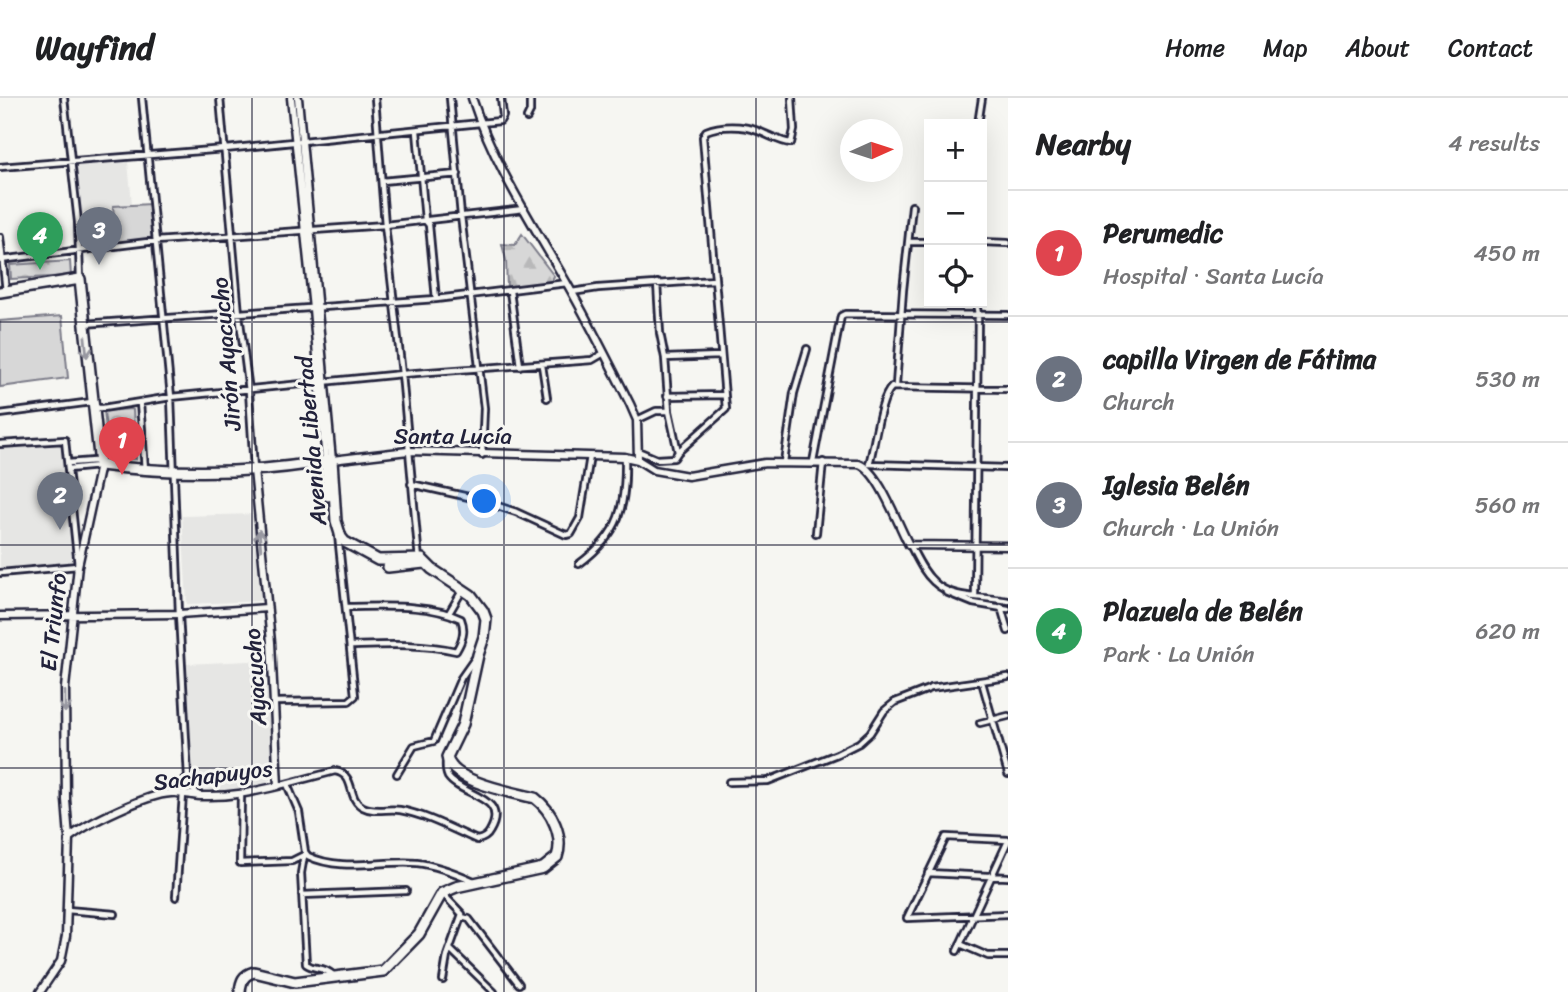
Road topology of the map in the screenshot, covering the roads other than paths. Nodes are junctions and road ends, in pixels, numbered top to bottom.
1 (64, 98) edge
2 (142, 98) edge
3 (220, 98) edge
4 (291, 98) edge
5 (298, 98) edge
6 (375, 98) edge
7 (450, 98) edge
8 (472, 98) edge
9 (501, 98) edge
10 (530, 98) edge
11 (792, 98) edge
12 (982, 98) edge
13 (527, 118) dead end
14 (979, 119) edge
15 (480, 123) junction
16 (453, 127) junction
17 (417, 131) junction
18 (379, 135) junction
19 (299, 141) junction
20 (225, 149) junction
21 (147, 156) junction
22 (69, 161) junction
23 (0, 167) edge
24 (458, 174) junction
25 (422, 177) junction
26 (382, 181) junction
27 (912, 206) dead end
28 (524, 209) junction
29 (461, 216) junction
30 (425, 220) junction
31 (385, 225) junction
32 (308, 230) junction
33 (234, 236) junction
34 (0, 237) edge
35 (156, 241) junction
36 (910, 242) junction
37 (924, 242) edge
38 (987, 242) edge
39 (1008, 243) edge
40 (78, 251) junction
41 (1, 260) edge
42 (80, 279) junction
43 (714, 279) junction
44 (567, 283) junction
45 (657, 283) junction
46 (510, 291) junction
47 (3, 292) edge
48 (572, 292) junction
49 (472, 296) junction
50 (436, 299) junction
51 (394, 301) junction
52 (316, 308) junction
53 (977, 308) edge
54 (239, 314) junction
55 (978, 314) junction
56 (901, 315) junction
57 (1008, 315) edge
58 (165, 320) junction
59 (83, 324) junction
60 (807, 349) dead end
61 (604, 353) junction
62 (720, 356) junction
63 (664, 358) junction
64 (542, 365) junction
65 (520, 366) junction
66 (479, 368) junction
67 (402, 374) junction
68 (323, 382) junction
69 (896, 386) junction
70 (978, 388) junction
71 (1008, 388) edge
72 (249, 391) junction
73 (724, 395) junction
74 (667, 396) junction
75 (172, 397) junction
76 (547, 397) dead end
77 (92, 402) junction
78 (140, 403) junction
79 (669, 411) junction
80 (0, 414) edge
81 (637, 420) junction
82 (0, 444) edge
83 (408, 451) junction
84 (638, 452) junction
85 (678, 452) junction
86 (482, 455) junction
87 (590, 455) junction
88 (625, 457) junction
89 (638, 460) junction
90 (329, 461) junction
91 (784, 462) junction
92 (813, 462) junction
93 (823, 462) junction
94 (867, 465) junction
95 (68, 466) junction
96 (100, 466) junction
97 (976, 468) junction
98 (1008, 468) edge
99 (145, 471) junction
100 (254, 471) junction
101 (174, 472) junction
102 (411, 484) junction
103 (337, 529) junction
104 (816, 533) dead end
105 (338, 543) junction
106 (909, 545) junction
107 (1008, 546) edge
108 (976, 547) junction
109 (421, 562) junction
110 (579, 564) dead end
111 (78, 566) junction
112 (0, 573) edge
113 (935, 583) junction
114 (463, 591) junction
115 (975, 596) junction
116 (1008, 601) edge
117 (346, 607) junction
118 (1001, 607) junction
119 (267, 608) junction
120 (1008, 609) edge
121 (71, 613) junction
122 (449, 613) junction
123 (179, 614) junction
124 (0, 616) edge
125 (1008, 631) edge
126 (350, 646) junction
127 (478, 655) junction
128 (1008, 677) edge
129 (982, 682) junction
130 (275, 702) junction
131 (1008, 716) edge
132 (993, 720) junction
133 (980, 723) dead end
134 (447, 757) junction
135 (1006, 761) edge
136 (397, 774) dead end
137 (1008, 774) edge
138 (188, 777) junction
139 (729, 782) dead end
140 (287, 784) junction
141 (278, 786) junction
142 (170, 793) junction
143 (183, 793) junction
144 (241, 794) junction
145 (200, 796) junction
146 (69, 838) junction
147 (1008, 840) edge
148 (306, 856) junction
149 (928, 873) junction
150 (991, 876) junction
151 (1008, 877) edge
152 (478, 882) junction
153 (405, 891) dead end
154 (442, 893) junction
155 (302, 895) junction
156 (176, 897) dead end
157 (67, 910) junction
158 (116, 914) dead end
159 (1008, 914) edge
160 (974, 915) junction
161 (462, 917) junction
162 (960, 944) junction
163 (450, 949) junction
164 (957, 951) dead end
165 (1008, 956) edge
166 (333, 975) junction
167 (443, 980) dead end
168 (519, 984) dead end
169 (40, 992) edge
170 (240, 992) edge
171 (494, 992) edge

1 - 22 street, El Triunfo
2 - 21 street
3 - 20 street, Jirón Ayacucho
4 - 19 main road, Avenida Libertad
5 - 19 main road, Avenida Libertad
6 - 18 street
7 - 16 street
8 - 15 main road
9 - 15 street
10 - 13 street
11 - 43 street
12 - 14 street
15 - 16 street
15 - 28 main road
16 - 17 street
16 - 24 street
17 - 18 street
17 - 25 street
18 - 19 street
18 - 26 street
19 - 20 street
19 - 32 main road, Avenida Libertad
20 - 21 street
20 - 33 street, Jirón Ayacucho
21 - 22 street
21 - 35 street
22 - 23 street
22 - 40 street, El Triunfo
24 - 25 street
24 - 29 street
25 - 26 street
25 - 30 street
26 - 31 street
27 - 36 street
28 - 29 street
28 - 44 main road
29 - 30 street
29 - 49 street
30 - 31 street
30 - 50 street
31 - 32 street
31 - 51 street
32 - 33 street
32 - 52 main road, Avenida Libertad
33 - 35 street
33 - 54 street, Jirón Ayacucho
34 - 41 street
35 - 40 street
35 - 58 street
36 - 37 street
36 - 56 street
38 - 39 street
40 - 41 street
40 - 42 street, El Triunfo
41 - 47 street
42 - 47 highway
42 - 59 highway, El Triunfo
43 - 45 street
43 - 62 street
44 - 46 street
44 - 48 main road
45 - 48 street
45 - 63 street
46 - 49 street
46 - 65 street
48 - 61 main road
49 - 50 street
49 - 66 street
50 - 51 street
51 - 52 street
51 - 67 street
52 - 54 street
52 - 68 main road, Avenida Libertad
53 - 55 street
54 - 58 street
54 - 72 street, Jirón Ayacucho
55 - 56 street
55 - 57 street
55 - 70 street
56 - 69 street
56 - 92 street
58 - 59 street
58 - 75 street
59 -> 77 highway, El Triunfo
60 - 91 street
61 - 64 street
61 - 81 main road
62 - 63 street
62 - 73 street
63 - 74 street
64 - 65 street
64 - 76 street
65 - 66 street
66 - 67 street
66 - 86 street
67 - 68 street
67 - 83 street
68 - 72 street
68 - 90 main road, Avenida Libertad
69 - 70 street
69 - 94 street
70 - 71 street
70 - 97 street
72 - 75 street
72 - 100 street, Jirón Ayacucho
73 - 74 street
73 - 85 street
74 - 79 street
75 - 78 street
75 - 101 street
77 - 78 street
77 - 80 street
77 - 96 highway, El Triunfo
78 - 99 street
79 - 81 street
79 - 85 street
81 - 84 main road
82 - 95 street
83 - 86 main road, Santa Lucía
83 - 90 main road, Santa Lucía
83 - 102 street
84 - 85 street
84 - 89 main road
86 - 87 main road, Santa Lucía
87 - 88 main road, Santa Lucía
87 - 102 street
88 - 89 main road, Santa Lucía
88 - 110 street
89 - 91 main road, Santa Lucía
90 - 100 highway, Santa Lucía
90 - 103 highway, Avenida Libertad
90 - 105 highway, Avenida Libertad
91 - 92 main road, Santa Lucía
92 - 93 main road, Santa Lucía
93 - 94 main road, Santa Lucía
93 - 104 street
94 - 97 street
94 - 106 main road
95 - 96 street, Santa Lucía
95 - 111 street
96 - 99 highway, Santa Lucía
96 - 111 main road, El Triunfo
97 - 98 street
97 - 108 street
99 - 101 highway, Santa Lucía
100 - 101 highway, Santa Lucía
119 -> 100 main road, Jirón Ayacucho
101 - 123 street
102 - 109 street
103 - 105 street, Avenida Libertad
103 - 109 highway
105 - 109 highway
105 - 117 street
106 - 108 main road
106 - 113 street
107 - 108 main road
108 - 115 street
109 - 114 highway
111 - 112 street
111 - 121 main road, El Triunfo
113 - 115 street
113 - 118 street
114 - 122 street
114 - 127 highway
115 - 116 street
117 - 122 street
117 - 126 street
118 - 120 street
118 - 125 street
119 - 123 main road
119 - 130 main road, Ayacucho
121 - 123 main road
121 - 124 main road
121 -> 146 main road, El Triunfo
122 - 126 street
123 - 138 street
126 - 130 street
127 - 134 highway
127 - 136 street
128 - 129 street
129 - 132 street
129 - 139 street
130 - 141 main road, Ayacucho
131 - 132 street
132 - 133 street
132 - 135 street
134 - 140 street, Sachapuyos
134 - 152 highway
135 - 137 street
138 - 142 street
138 - 145 street
140 - 141 street, Sachapuyos
140 - 148 street
141 - 144 main road, Sachapuyos
142 - 143 main road, Sachapuyos
142 - 146 main road, Sachapuyos
143 - 145 main road, Sachapuyos
143 - 156 street
144 - 145 main road, Sachapuyos
144 - 148 street
146 - 157 main road, El Triunfo
147 - 149 street
147 - 150 street
148 - 152 street
148 - 155 street
149 - 150 street
149 - 160 street
150 - 151 street
150 - 160 street
152 - 154 highway
153 - 155 street
154 - 161 street
154 - 166 highway
155 - 166 street
157 - 158 street
157 - 169 main road, El Triunfo
159 - 160 street
160 - 162 street
161 - 163 street
161 - 168 street
162 - 164 street
162 - 165 street
163 - 167 street
163 - 171 street
166 - 170 highway

